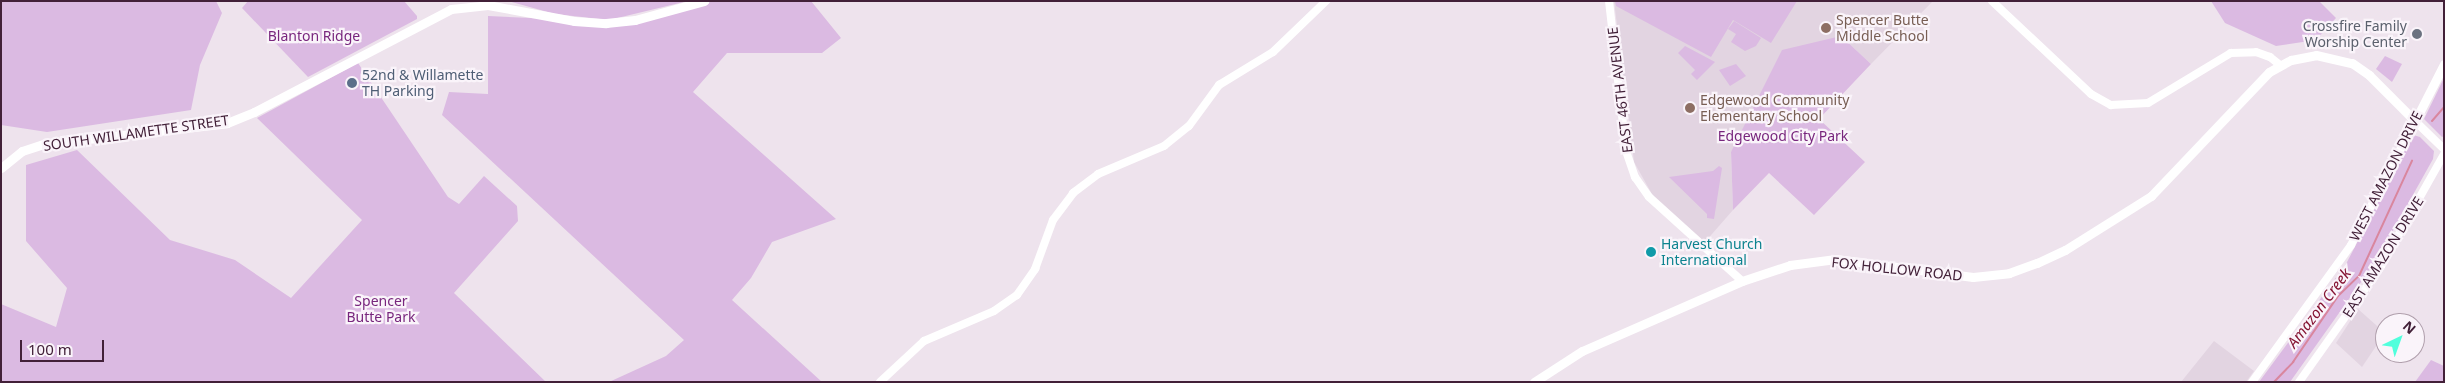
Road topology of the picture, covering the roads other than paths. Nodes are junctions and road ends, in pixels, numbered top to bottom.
1 (704, 1) edge
2 (1326, 1) edge
3 (1609, 1) edge
4 (1992, 1) edge
5 (2444, 64) edge
6 (2280, 65) junction
7 (2415, 121) junction
8 (2444, 149) edge
9 (2444, 154) edge
10 (1, 168) edge
11 (1742, 282) junction
12 (880, 382) edge
13 (1534, 382) edge
14 (2252, 382) edge
15 (2299, 382) edge

1 - 10 main road, SOUTH WILLAMETTE STREET
2 - 12 street
3 - 11 street, EAST 46TH AVENUE
4 - 6 street
5 - 7 main road, WEST AMAZON DRIVE
6 - 7 main road, FOX HOLLOW ROAD
6 - 11 main road, FOX HOLLOW ROAD
7 - 8 street, FOX HOLLOW ROAD
7 - 14 street, WEST AMAZON DRIVE
9 - 15 street, EAST AMAZON DRIVE
11 - 13 main road, FOX HOLLOW ROAD

